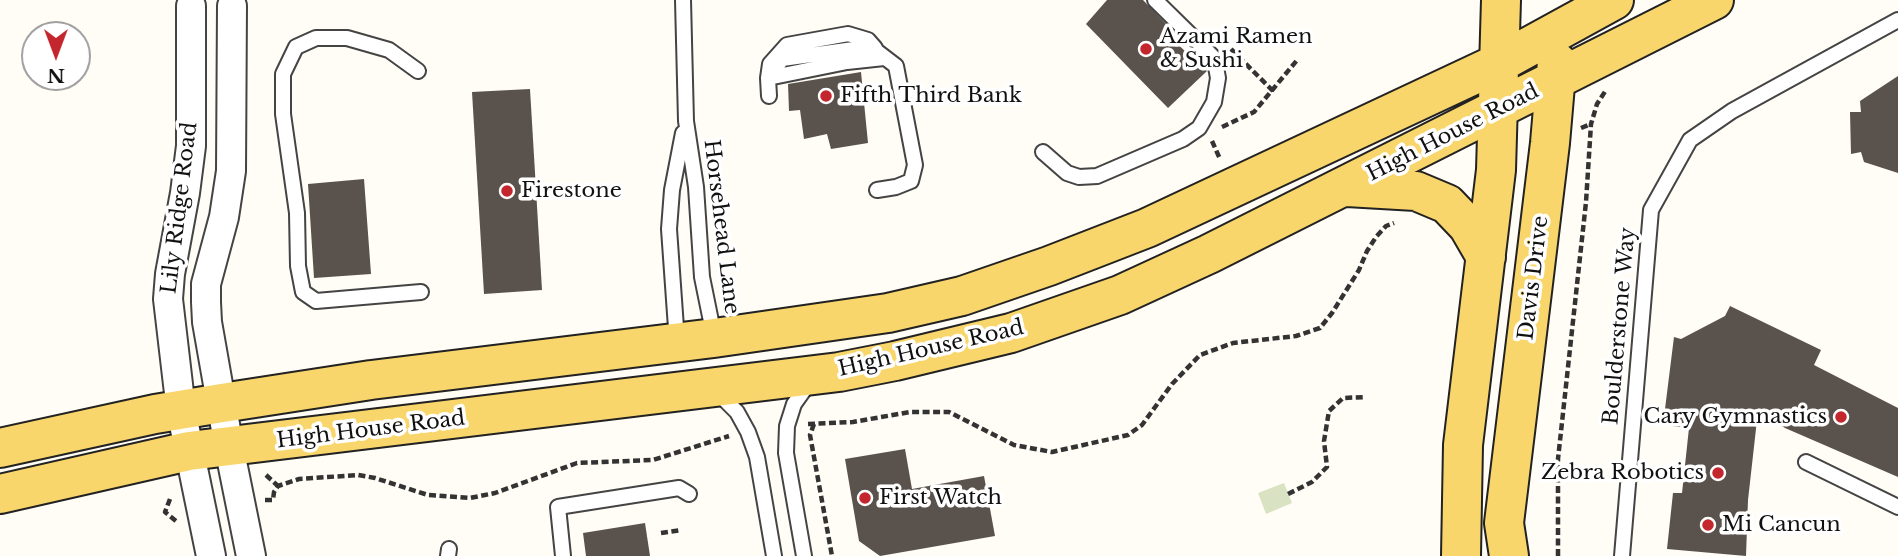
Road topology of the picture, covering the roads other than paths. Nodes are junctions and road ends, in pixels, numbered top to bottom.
1 (683, 0) edge
2 (1155, 0) edge
3 (1501, 0) edge
4 (1614, 0) edge
5 (1714, 0) edge
6 (186, 3) edge
7 (239, 3) edge
8 (1559, 16) edge
9 (1898, 20) edge
10 (882, 55) junction
11 (1501, 62) junction
12 (418, 71) dead end
13 (768, 78) junction
14 (1556, 81) junction
15 (769, 96) dead end
16 (1497, 110) junction
17 (686, 121) junction
18 (1043, 152) dead end
19 (1344, 187) junction
20 (877, 190) dead end
21 (1486, 257) junction
22 (421, 292) dead end
23 (696, 341) junction
24 (815, 374) junction
25 (712, 388) junction
26 (222, 403) junction
27 (181, 410) junction
28 (229, 447) junction
29 (0, 448) edge
30 (190, 451) junction
31 (1806, 462) dead end
32 (0, 494) edge
33 (689, 494) dead end
34 (1898, 507) edge
35 (211, 556) edge
36 (251, 556) edge
37 (563, 556) edge
38 (774, 556) edge
39 (804, 556) edge
40 (1461, 556) edge
41 (1509, 556) edge
42 (1622, 556) edge

1 - 17 lane, Horsehead Lane
2 - 18 lane
3 - 11 main road
4 - 8 main road, High House Road
5 - 14 main road, High House Road
6 - 7 street
6 - 27 street, Lily Ridge Road
7 - 26 street, Lily Ridge Road
8 - 11 main road, High House Road
8 - 14 main road, Davis Drive
9 - 42 lane, Boulderstone Way
10 - 13 lane
10 - 13 lane
10 - 20 lane
11 - 16 main road
11 - 23 main road, High House Road
12 - 22 lane
13 - 15 lane
14 - 16 main road, High House Road
14 - 41 main road, Davis Drive
16 - 19 main road, High House Road
16 - 21 main road
17 - 23 lane, Horsehead Lane
17 - 23 lane, Horsehead Lane
19 - 21 main road
19 - 24 main road, High House Road
21 - 40 main road
23 - 26 main road, High House Road
24 - 25 main road, High House Road
24 - 39 lane
25 - 28 main road, High House Road
25 - 38 lane
26 - 27 main road, High House Road
26 - 28 street, Lily Ridge Road
27 - 29 main road, High House Road
27 - 30 street, Lily Ridge Road
28 - 30 main road, High House Road
28 - 36 street, Lily Ridge Road
30 - 32 main road, High House Road
30 - 35 street, Lily Ridge Road
31 - 34 lane
33 - 37 lane

